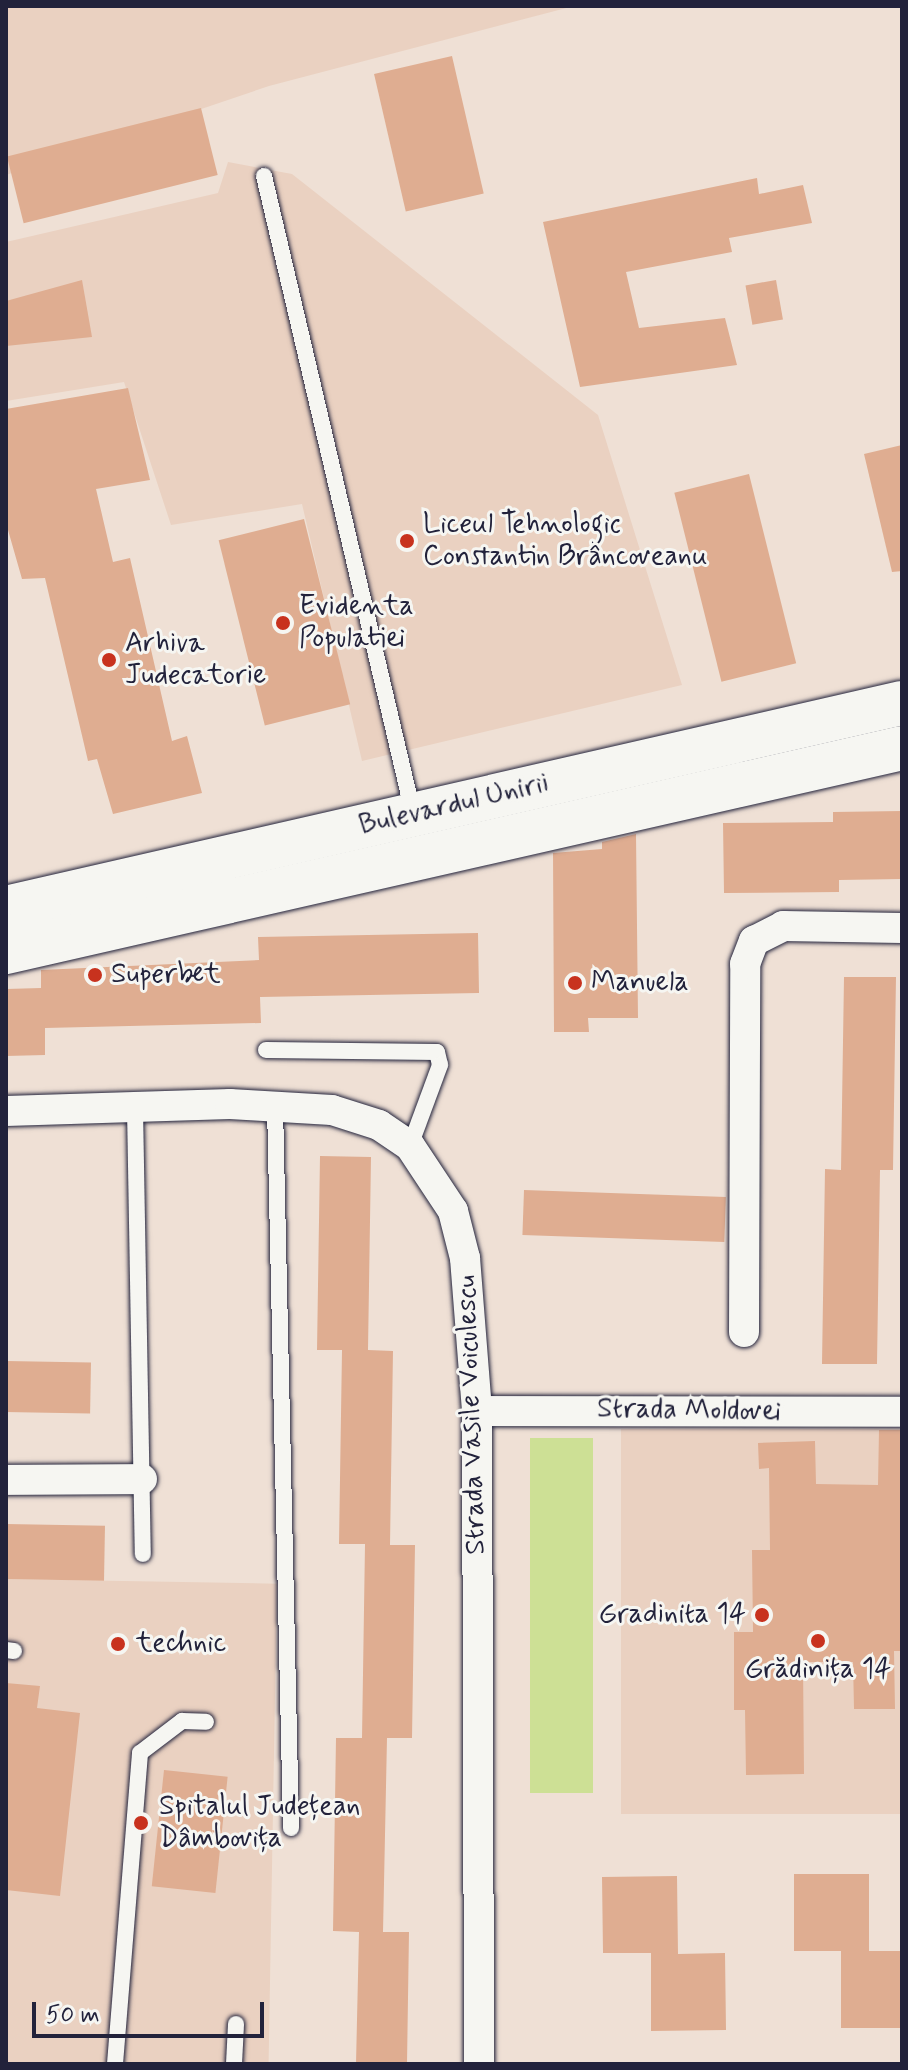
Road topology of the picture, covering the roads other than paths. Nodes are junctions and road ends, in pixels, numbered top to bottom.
1 (264, 176) dead end
2 (902, 703) edge
3 (902, 748) edge
4 (413, 814) junction
5 (6, 908) edge
6 (902, 928) edge
7 (6, 952) edge
8 (266, 1050) dead end
9 (275, 1105) junction
10 (135, 1108) junction
11 (6, 1111) edge
12 (410, 1146) junction
13 (744, 1332) dead end
14 (477, 1411) junction
15 (902, 1412) edge
16 (142, 1479) junction
17 (6, 1480) edge
18 (143, 1554) dead end
19 (206, 1722) dead end
20 (291, 1828) dead end
21 (236, 2024) dead end
22 (115, 2064) edge
23 (234, 2064) edge
24 (479, 2064) edge

1 - 4 lane
2 - 4 main road, Bulevardul Unirii
3 - 7 main road, Bulevardul Unirii
4 - 5 main road, Bulevardul Unirii
6 - 13 street
8 - 12 lane
9 - 10 street, Strada Vasile Voiculescu
9 - 12 street, Strada Vasile Voiculescu
9 - 20 lane
10 - 11 street, Strada Vasile Voiculescu
10 - 16 lane
12 - 14 street, Strada Vasile Voiculescu
14 - 15 street, Strada Moldovei
14 - 24 street, Strada Vasile Voiculescu
16 - 17 street
16 - 18 lane
19 - 22 lane
21 - 23 lane

